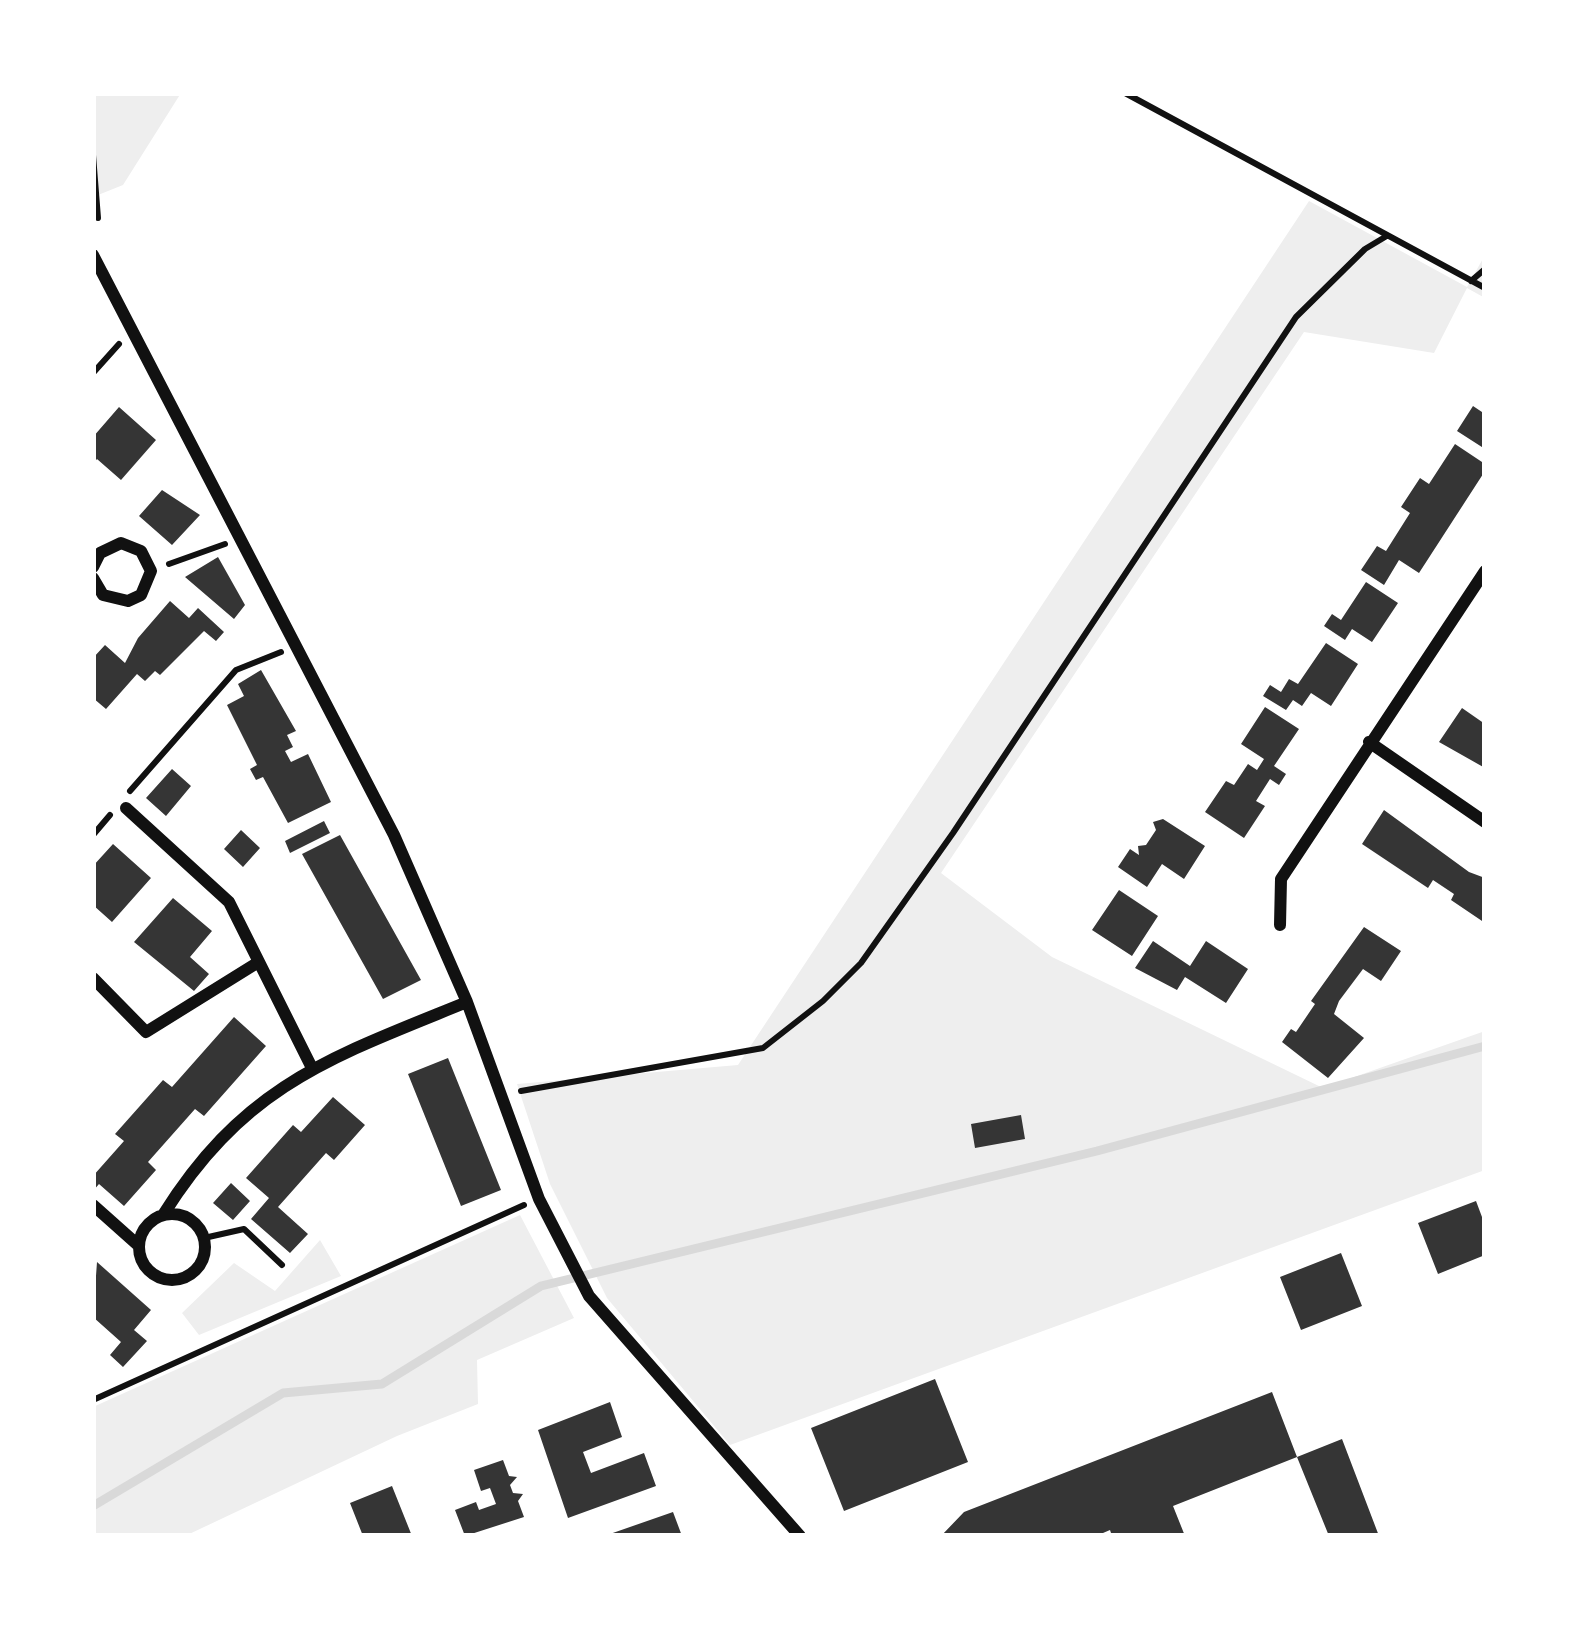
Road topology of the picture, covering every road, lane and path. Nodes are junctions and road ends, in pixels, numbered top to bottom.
1 (1125, 93) edge
2 (93, 155) edge
3 (98, 218) dead end
4 (1384, 237) junction
5 (93, 255) edge
6 (1485, 269) edge
7 (1472, 281) junction
8 (1485, 289) edge
9 (135, 328) junction
10 (93, 373) edge
11 (240, 542) junction
12 (93, 567) edge
13 (151, 571) junction
14 (1485, 571) edge
15 (93, 578) edge
16 (98, 601) edge
17 (293, 647) junction
18 (1369, 742) junction
19 (126, 808) dead end
20 (1485, 822) edge
21 (93, 835) edge
22 (1280, 925) dead end
23 (257, 963) junction
24 (93, 978) edge
25 (467, 1002) junction
26 (311, 1066) junction
27 (502, 1096) junction
28 (539, 1199) junction
29 (93, 1205) edge
30 (163, 1214) junction
31 (204, 1238) junction
32 (139, 1246) junction
33 (282, 1265) dead end
34 (93, 1400) edge
35 (800, 1536) edge

1 - 4 path
2 - 3 path
4 - 7 path
4 - 27 path
5 - 9 street
6 - 7 path
7 - 8 path
9 - 10 path
9 - 11 street
11 - 13 path
11 - 17 street
12 - 13 street
13 - 16 street
14 - 18 street
15 - 16 street
17 - 21 path
17 - 25 street
18 - 20 street
18 - 22 street
19 - 23 street
23 - 24 street
23 - 26 street
25 - 26 street
25 - 27 street
26 - 30 street
27 - 28 street
28 - 34 path
28 - 35 street
29 - 32 street
30 - 31 street
30 - 32 street
31 - 32 street
31 - 33 lane

